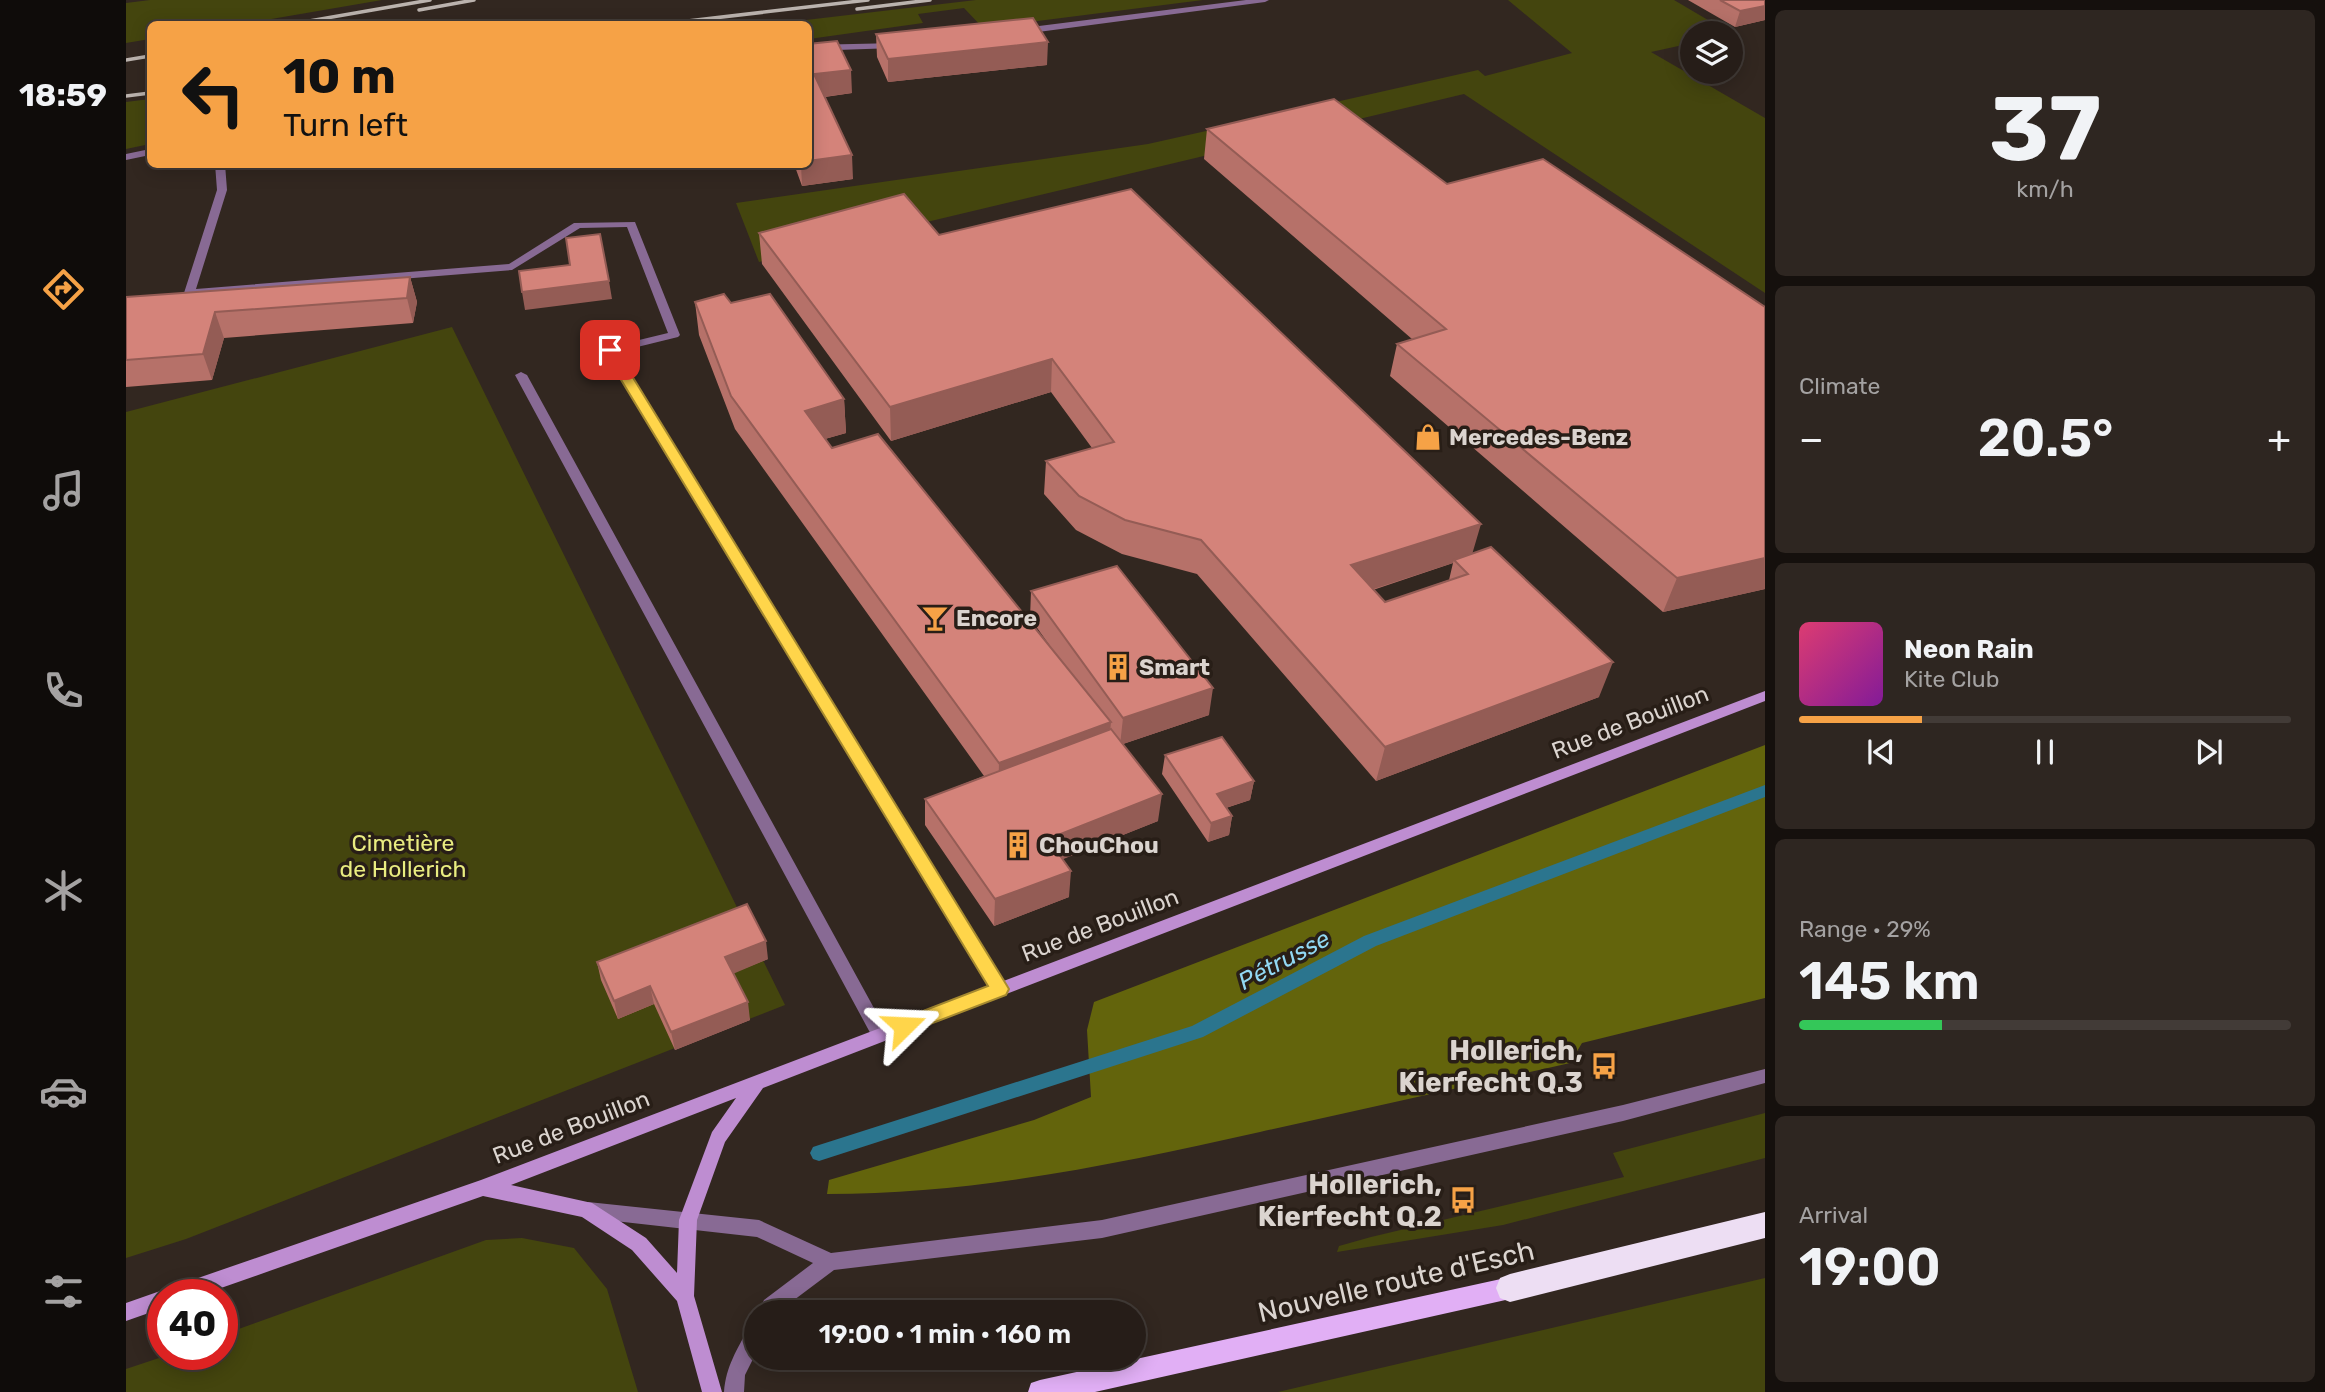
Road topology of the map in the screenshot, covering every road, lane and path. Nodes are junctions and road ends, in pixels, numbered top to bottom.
1 (1265, 0) edge
2 (1010, 32) edge
3 (902, 44) edge
4 (812, 48) edge
5 (147, 153) edge
6 (126, 157) edge
7 (220, 168) edge
8 (521, 375) dead end
9 (1765, 696) edge
10 (1000, 989) junction
11 (880, 1035) junction
12 (1765, 1076) edge
13 (758, 1082) junction
14 (482, 1188) junction
15 (586, 1209) junction
16 (688, 1220) junction
17 (1765, 1225) edge
18 (830, 1262) junction
19 (221, 1279) edge
20 (1510, 1288) joint
21 (685, 1296) junction
22 (780, 1300) edge
23 (147, 1305) edge
24 (126, 1312) edge
25 (744, 1356) edge
26 (712, 1392) edge
27 (734, 1392) edge
28 (1040, 1392) edge

1 - 2 lane
3 - 4 lane
5 - 6 lane
7 - 10 lane
8 - 11 lane
9 - 10 street, Rue de Bouillon
10 - 11 street, Rue de Bouillon
11 - 13 street, Rue de Bouillon
12 - 18 lane
13 - 14 street, Rue de Bouillon
13 - 16 street
14 - 15 street
14 - 19 street, Rue de Bouillon
15 - 16 lane
15 - 21 street
16 - 18 lane
16 - 21 street
17 - 20 highway, Nouvelle route d'Esch
18 - 22 lane
20 - 28 main road, Nouvelle route d'Esch
21 - 26 street
23 - 24 street
25 - 27 lane

